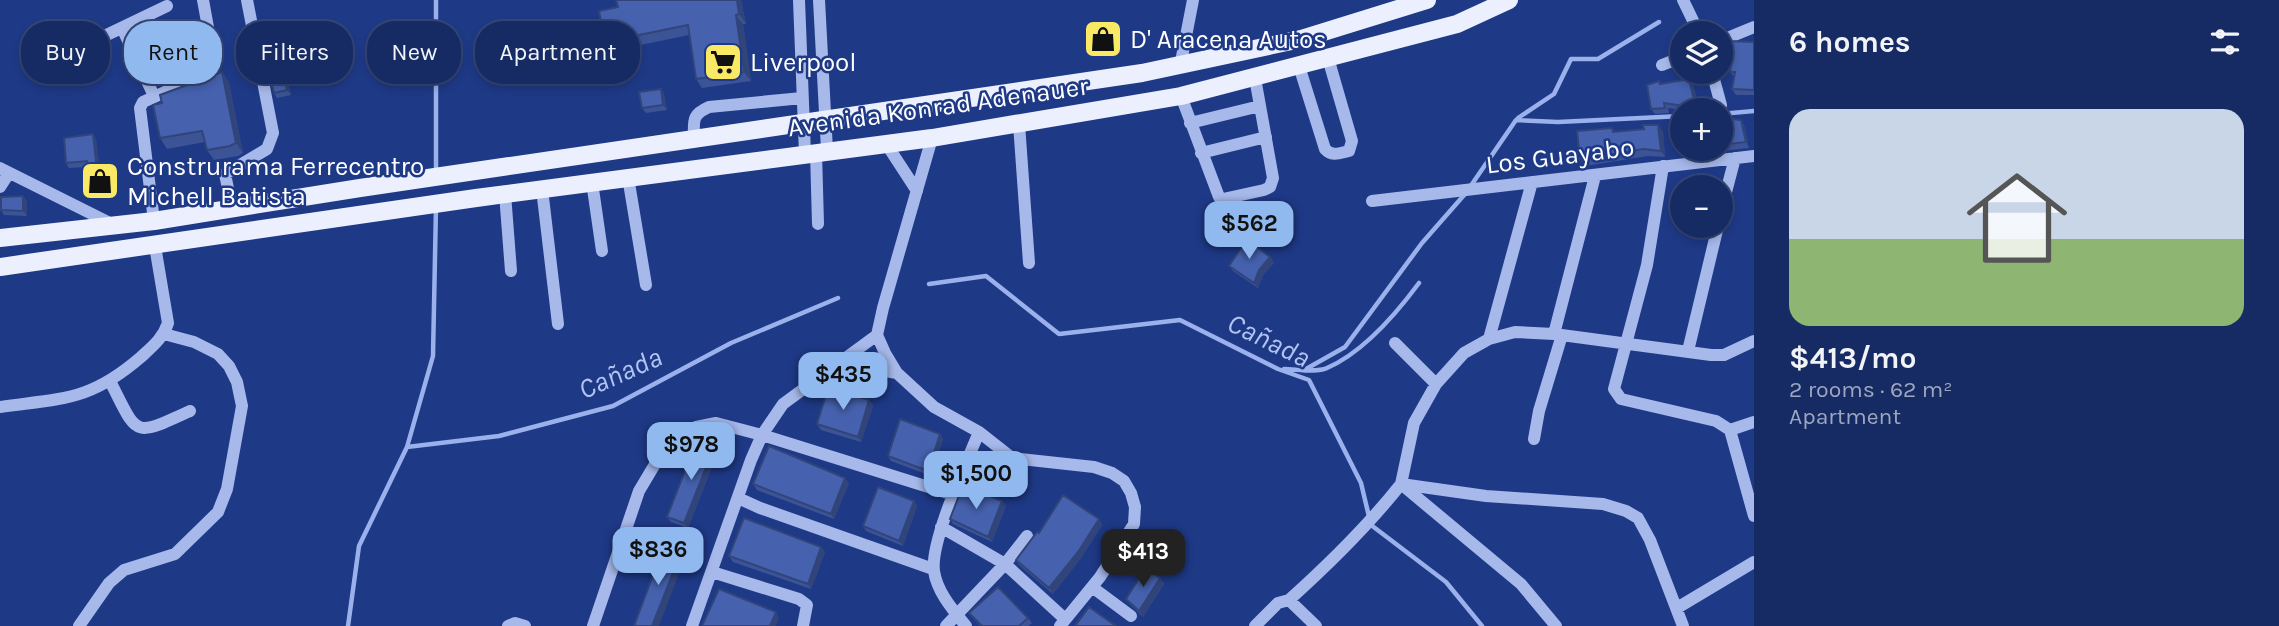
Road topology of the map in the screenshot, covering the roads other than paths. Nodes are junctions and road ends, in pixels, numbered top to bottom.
1 (203, 0) edge
2 (247, 0) edge
3 (799, 0) edge
4 (819, 0) edge
5 (1193, 0) edge
6 (1427, 0) edge
7 (1509, 0) edge
8 (1683, 0) edge
9 (167, 6) dead end
10 (1693, 21) edge
11 (1754, 27) edge
12 (122, 28) junction
13 (110, 34) edge
14 (1733, 36) edge
15 (1328, 58) junction
16 (1670, 62) edge
17 (1662, 65) dead end
18 (1299, 66) junction
19 (1180, 67) junction
20 (1255, 78) junction
21 (154, 96) junction
22 (1181, 96) junction
23 (802, 98) junction
24 (1260, 106) junction
25 (825, 119) junction
26 (803, 122) junction
27 (1190, 123) junction
28 (1019, 124) junction
29 (1266, 137) junction
30 (694, 138) junction
31 (932, 138) junction
32 (887, 145) junction
33 (816, 152) junction
34 (1201, 153) junction
35 (1754, 156) edge
36 (1735, 158) junction
37 (1663, 166) junction
38 (4, 170) edge
39 (1731, 175) edge
40 (1595, 176) junction
41 (628, 177) junction
42 (592, 182) junction
43 (1532, 182) junction
44 (0, 187) edge
45 (542, 189) junction
46 (917, 191) junction
47 (505, 194) junction
48 (1372, 201) dead end
49 (232, 208) junction
50 (154, 221) junction
51 (818, 224) dead end
52 (115, 225) junction
53 (0, 238) edge
54 (1715, 238) edge
55 (155, 246) junction
56 (602, 251) dead end
57 (1029, 263) dead end
58 (0, 267) edge
59 (511, 271) dead end
60 (646, 285) dead end
61 (558, 324) dead end
62 (164, 334) junction
63 (877, 335) junction
64 (1558, 335) junction
65 (1489, 339) junction
66 (1754, 341) edge
67 (1627, 342) junction
68 (1395, 343) dead end
69 (1688, 351) junction
70 (839, 363) junction
71 (897, 373) junction
72 (110, 381) junction
73 (1436, 384) junction
74 (0, 407) edge
75 (190, 411) dead end
76 (1754, 422) edge
77 (1730, 430) junction
78 (979, 432) junction
79 (762, 435) junction
80 (1534, 439) dead end
81 (1401, 484) junction
82 (954, 495) junction
83 (738, 498) junction
84 (1754, 516) edge
85 (941, 527) junction
86 (1027, 536) dead end
87 (1754, 562) edge
88 (1005, 564) junction
89 (933, 569) junction
90 (712, 572) junction
91 (1092, 587) junction
92 (1289, 600) junction
93 (1677, 608) junction
94 (1131, 616) dead end
95 (962, 621) edge
96 (1062, 623) edge
97 (79, 626) edge
98 (508, 626) edge
99 (525, 626) edge
100 (593, 626) edge
101 (692, 626) edge
102 (803, 626) edge
103 (946, 626) edge
104 (1255, 626) edge
105 (1316, 626) edge
106 (1556, 626) edge
107 (1683, 626) edge

1 - 21 street
2 - 49 street
3 - 23 street
4 - 25 street
5 - 19 street
6 - 19 main road, Avenida Konrad Adenauer
7 - 15 main road, Avenida Konrad Adenauer
8 - 10 street
9 - 12 street
11 - 14 street
12 - 13 street
12 - 21 street
15 - 18 main road, Avenida Konrad Adenauer
15 - 18 street
16 - 17 street
18 - 20 main road, Avenida Konrad Adenauer
19 - 25 main road, Avenida Konrad Adenauer
20 - 22 main road, Avenida Konrad Adenauer
20 - 24 street
21 - 50 street
22 - 27 street
22 - 28 main road, Avenida Konrad Adenauer
23 - 26 street
23 - 30 street
24 - 27 street
24 - 29 street
25 - 26 main road, Avenida Konrad Adenauer
25 - 33 street
26 - 30 main road, Avenida Konrad Adenauer
26 - 33 street
27 - 34 street
28 - 31 main road, Avenida Konrad Adenauer
28 - 57 street
29 - 34 street
29 - 34 street
30 - 49 main road, Avenida Konrad Adenauer
31 - 32 main road, Avenida Konrad Adenauer
31 - 46 street
32 - 33 main road, Avenida Konrad Adenauer
32 - 46 street
33 - 41 main road, Avenida Konrad Adenauer
33 - 51 street
35 - 36 street, Los Guayabo
36 - 37 street, Los Guayabo
36 - 39 street
37 - 40 street, Los Guayabo
37 - 67 street
38 - 44 street
38 - 52 street
40 - 43 street, Los Guayabo
40 - 64 street
41 - 42 main road, Avenida Konrad Adenauer
41 - 60 street
42 - 45 main road, Avenida Konrad Adenauer
42 - 56 street
43 - 48 street, Los Guayabo
43 - 65 street
45 - 47 main road, Avenida Konrad Adenauer
45 - 61 street
46 - 63 street
47 - 55 main road, Avenida Konrad Adenauer
47 - 59 street
49 - 50 main road, Avenida Konrad Adenauer
50 - 52 main road, Avenida Konrad Adenauer
52 - 53 main road, Avenida Konrad Adenauer
54 - 69 street
55 - 58 main road, Avenida Konrad Adenauer
55 - 62 street
62 - 72 street
62 - 97 street
63 - 70 street
63 - 71 street
64 - 65 street
64 - 67 street
64 - 80 street
65 - 73 street
66 - 69 street
67 - 69 street
67 - 77 street
68 - 73 street
70 - 71 street
70 - 79 street
71 - 78 street
72 - 74 street
72 - 75 street
73 - 81 street
76 - 77 street
77 - 84 street
78 - 82 street
78 - 91 street
79 - 82 street
79 - 83 street
79 - 100 street
81 - 92 street
81 - 93 street
81 - 106 street
82 - 85 street
83 - 89 street
83 - 90 street
85 - 88 street
85 - 89 street
86 - 88 street
87 - 93 street
88 - 95 street
88 - 96 street
89 - 95 street
90 - 101 street
90 - 102 street
91 - 94 street
91 - 96 street
92 - 104 street
92 - 105 street
93 - 107 street
95 - 103 street
98 - 99 street

